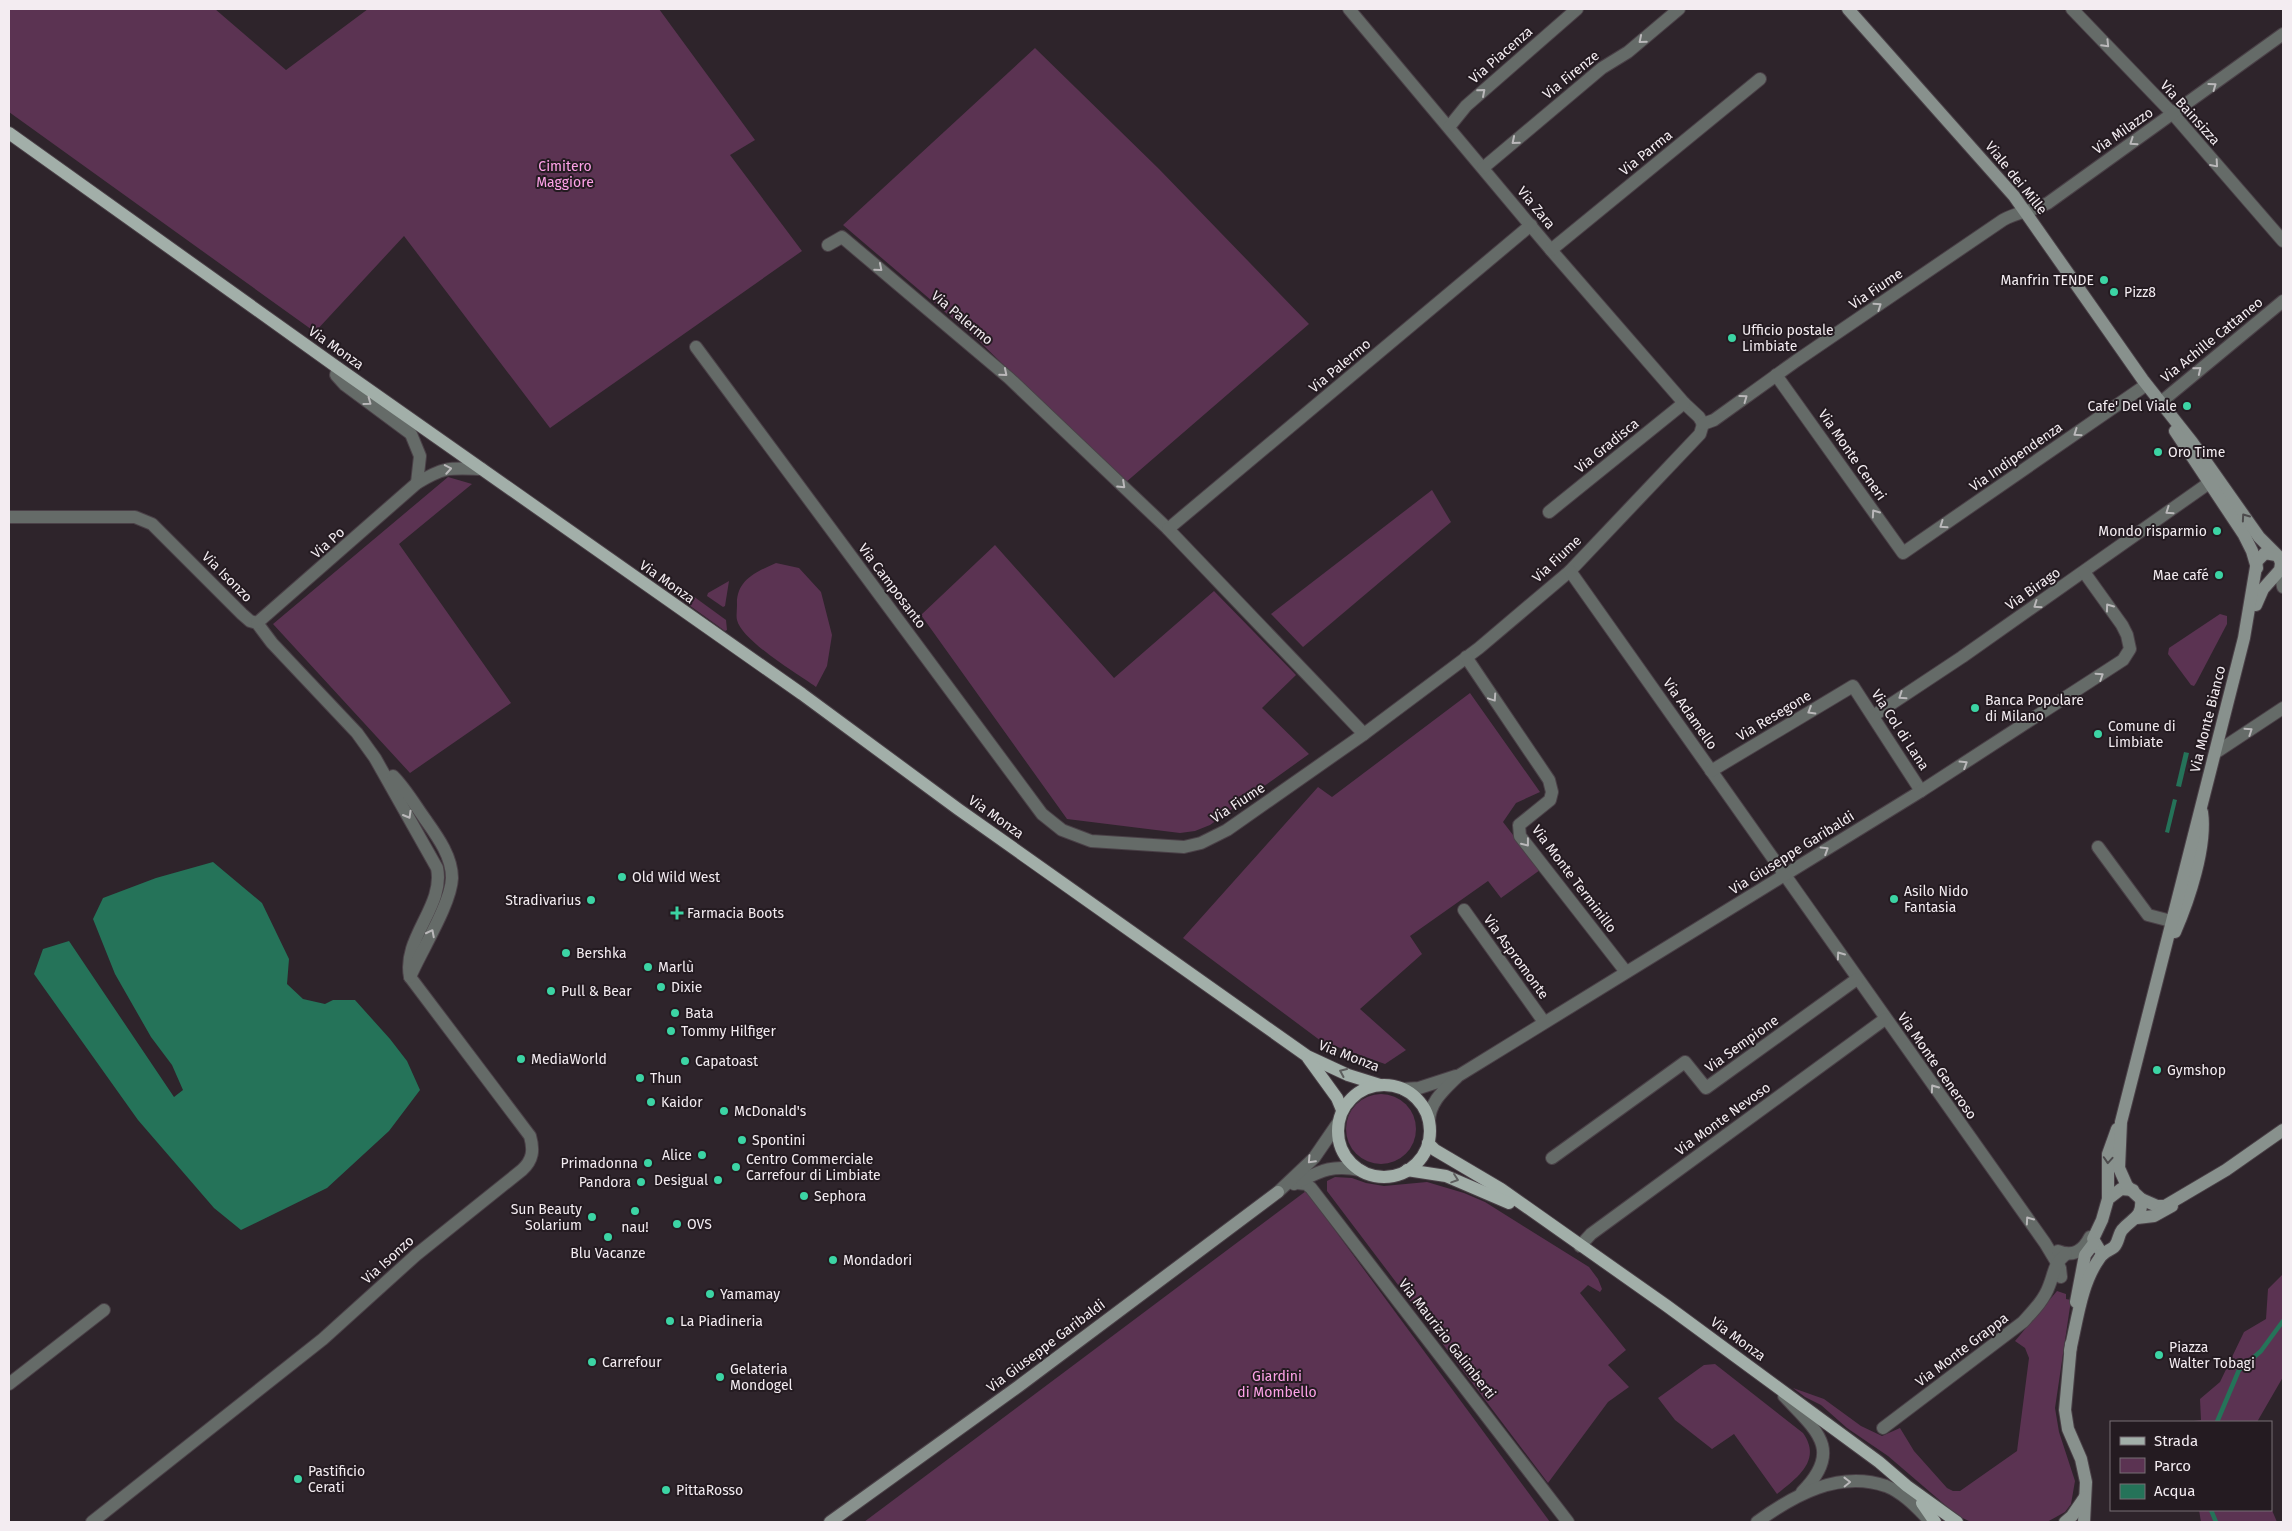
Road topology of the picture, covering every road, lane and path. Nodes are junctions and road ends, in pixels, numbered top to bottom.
1 (1349, 9) edge
2 (1577, 9) edge
3 (1679, 9) edge
4 (1848, 9) edge
5 (2072, 9) edge
6 (2283, 34) edge
7 (1760, 79) dead end
8 (2173, 114) junction
9 (1449, 127) junction
10 (9, 133) edge
11 (1483, 168) junction
12 (2027, 212) junction
13 (1531, 225) junction
14 (2283, 241) edge
15 (828, 245) dead end
16 (1551, 250) junction
17 (2283, 301) edge
18 (696, 347) dead end
19 (338, 368) junction
20 (1776, 375) junction
21 (2145, 383) junction
22 (2161, 402) junction
23 (1684, 403) junction
24 (1703, 424) junction
25 (482, 469) junction
26 (417, 483) junction
27 (2209, 483) junction
28 (1549, 512) dead end
29 (9, 517) edge
30 (1168, 529) junction
31 (1903, 553) joint
32 (2279, 563) edge
33 (2257, 566) junction
34 (1570, 570) junction
35 (2084, 572) junction
36 (2283, 587) edge
37 (257, 623) junction
38 (2244, 638) junction
39 (1466, 658) junction
40 (1853, 686) joint
41 (2283, 708) edge
42 (1873, 716) junction
43 (1364, 734) junction
44 (2215, 753) junction
45 (1711, 771) junction
46 (1921, 791) junction
47 (2201, 808) junction
48 (1071, 835) joint
49 (2098, 847) dead end
50 (1784, 875) junction
51 (1464, 910) dead end
52 (2172, 921) junction
53 (2164, 958) junction
54 (1626, 972) junction
55 (1857, 979) junction
56 (1885, 1019) junction
57 (1544, 1022) junction
58 (1307, 1056) junction
59 (1458, 1076) junction
60 (1380, 1085) junction
61 (1403, 1089) junction
62 (1340, 1116) junction
63 (1429, 1122) junction
64 (2121, 1122) junction
65 (2283, 1130) edge
66 (1428, 1143) junction
67 (1552, 1158) dead end
68 (1360, 1170) junction
69 (1407, 1170) junction
70 (1297, 1183) junction
71 (1278, 1192) junction
72 (2137, 1195) junction
73 (2181, 1198) junction
74 (2108, 1199) junction
75 (2137, 1218) junction
76 (1546, 1223) junction
77 (2096, 1230) junction
78 (2094, 1243) junction
79 (1580, 1246) junction
80 (2106, 1251) junction
81 (2061, 1258) junction
82 (2061, 1277) junction
83 (2078, 1284) junction
84 (2049, 1286) junction
85 (104, 1310) dead end
86 (2070, 1351) junction
87 (1766, 1378) junction
88 (9, 1384) edge
89 (1884, 1428) dead end
90 (1907, 1486) junction
91 (2087, 1490) junction
92 (1800, 1494) junction
93 (92, 1522) edge
94 (830, 1522) edge
95 (1568, 1522) edge
96 (1757, 1522) edge
97 (1931, 1522) edge
98 (1935, 1522) edge
99 (1957, 1522) edge
100 (2065, 1522) edge
101 (2084, 1522) edge

1 - 9 street, Via Zara
9 -> 2 street, Via Piacenza
3 -> 11 street, Via Firenze
4 - 12 street, Viale dei Mille
5 -> 8 street, Via Bainsizza
8 -> 6 street, Via Milazzo
7 - 16 street, Via Parma
8 -> 12 street, Via Milazzo
8 -> 14 street, Via Bainsizza
9 - 11 street, Via Zara
10 - 19 main road, Via Monza
11 - 13 street, Via Zara
20 -> 12 street, Via Fiume
12 - 21 street, Viale dei Mille
13 - 16 street, Via Zara
13 - 30 street, Via Palermo
15 -> 30 street, Via Palermo
16 - 23 street, Via Zara
22 -> 17 street, Via Achille Cattaneo
18 - 48 street, Via Camposanto
19 - 25 main road, Via Monza
19 -> 26 street
24 -> 20 street, Via Fiume
31 -> 20 street, Via Monte Ceneri
21 - 22 street, Viale dei Mille
21 - 27 street, Viale dei Mille
21 -> 31 street, Via Indipendenza
32 -> 22 street, Viale dei Mille
23 - 24 street, Via Zara
23 - 28 street, Via Gradisca
24 - 34 street, Via Fiume
26 -> 25 street, Via Po
25 - 58 main road, Via Monza
26 - 37 street, Via Po
27 - 33 street, Viale dei Mille
27 -> 35 street, Via Birago
29 - 37 street, Via Isonzo
30 - 43 street, Via Palermo
32 - 33 street
32 - 33 street
32 - 36 street
32 - 38 street
33 - 38 street
34 - 39 street, Via Fiume
34 - 45 street, Via Adamello
35 -> 42 street, Via Birago
46 -> 35 street, Via Giuseppe Garibaldi
37 - 93 street, Via Isonzo
38 - 44 street, Via Monte Bianco
39 - 43 street, Via Fiume
39 -> 54 street, Via Monte Terminillo
40 - 42 street, Via Col di Lana
40 -> 45 street, Via Resegone
44 -> 41 street
42 - 46 street, Via Col di Lana
43 - 48 street, Via Fiume
44 - 47 street, Via Monte Bianco
45 - 50 street, Via Adamello
50 -> 46 street, Via Giuseppe Garibaldi
47 - 52 street, Via Monte Bianco
47 - 53 street, Via Monte Bianco
49 - 52 street
50 - 54 street, Via Giuseppe Garibaldi
55 -> 50 street, Via Monte Generoso
51 - 57 street, Via Aspromonte
52 - 53 street, Via Monte Bianco
53 - 64 street, Via Monte Bianco
54 - 57 street, Via Giuseppe Garibaldi
55 - 56 street, Via Monte Generoso
55 - 67 street, Via Sempione
56 - 79 street, Via Monte Nevoso
81 -> 56 street, Via Monte Generoso
57 - 59 street, Via Giuseppe Garibaldi
60 -> 58 main road, Via Monza
58 - 62 main road, Via Monza
59 - 61 street, Via Giuseppe Garibaldi
59 - 63 street, Via Giuseppe Garibaldi
60 - 61 main road
60 - 62 main road
61 - 63 main road
62 - 68 main road
62 -> 71 street, Via Giuseppe Garibaldi
63 - 66 main road
64 - 72 street, Via Monte Bianco
64 -> 74 street, Via Monte Bianco
65 - 73 street
66 - 69 main road
66 - 76 main road, Via Monza
68 - 69 main road
68 - 70 street, Via Giuseppe Garibaldi
69 -> 76 main road, Via Monza
70 - 71 street, Via Giuseppe Garibaldi
70 - 95 street, Via Maurizio Galimberti
71 - 94 street, Via Giuseppe Garibaldi
72 - 73 street
72 - 74 street
72 - 75 street
73 - 75 street
74 - 77 street, Via Monte Bianco
75 - 80 street
76 - 79 main road, Via Monza
77 - 78 street, Via Monte Bianco
77 - 81 street
78 - 80 street
78 - 83 street
79 - 87 main road, Via Monza
80 - 86 street
81 - 82 street, Via Monte Generoso
81 - 84 street, Via Monte Grappa
82 - 83 street
82 - 84 street, Via Monte Grappa
83 - 86 street
84 - 89 street, Via Monte Grappa
85 - 88 street
86 - 91 street
87 - 90 main road, Via Monza
87 - 92 street
90 - 98 main road, Via Monza
90 - 99 main road, Via Monza
91 - 100 street
91 - 101 street
92 - 96 street
92 -> 97 street

